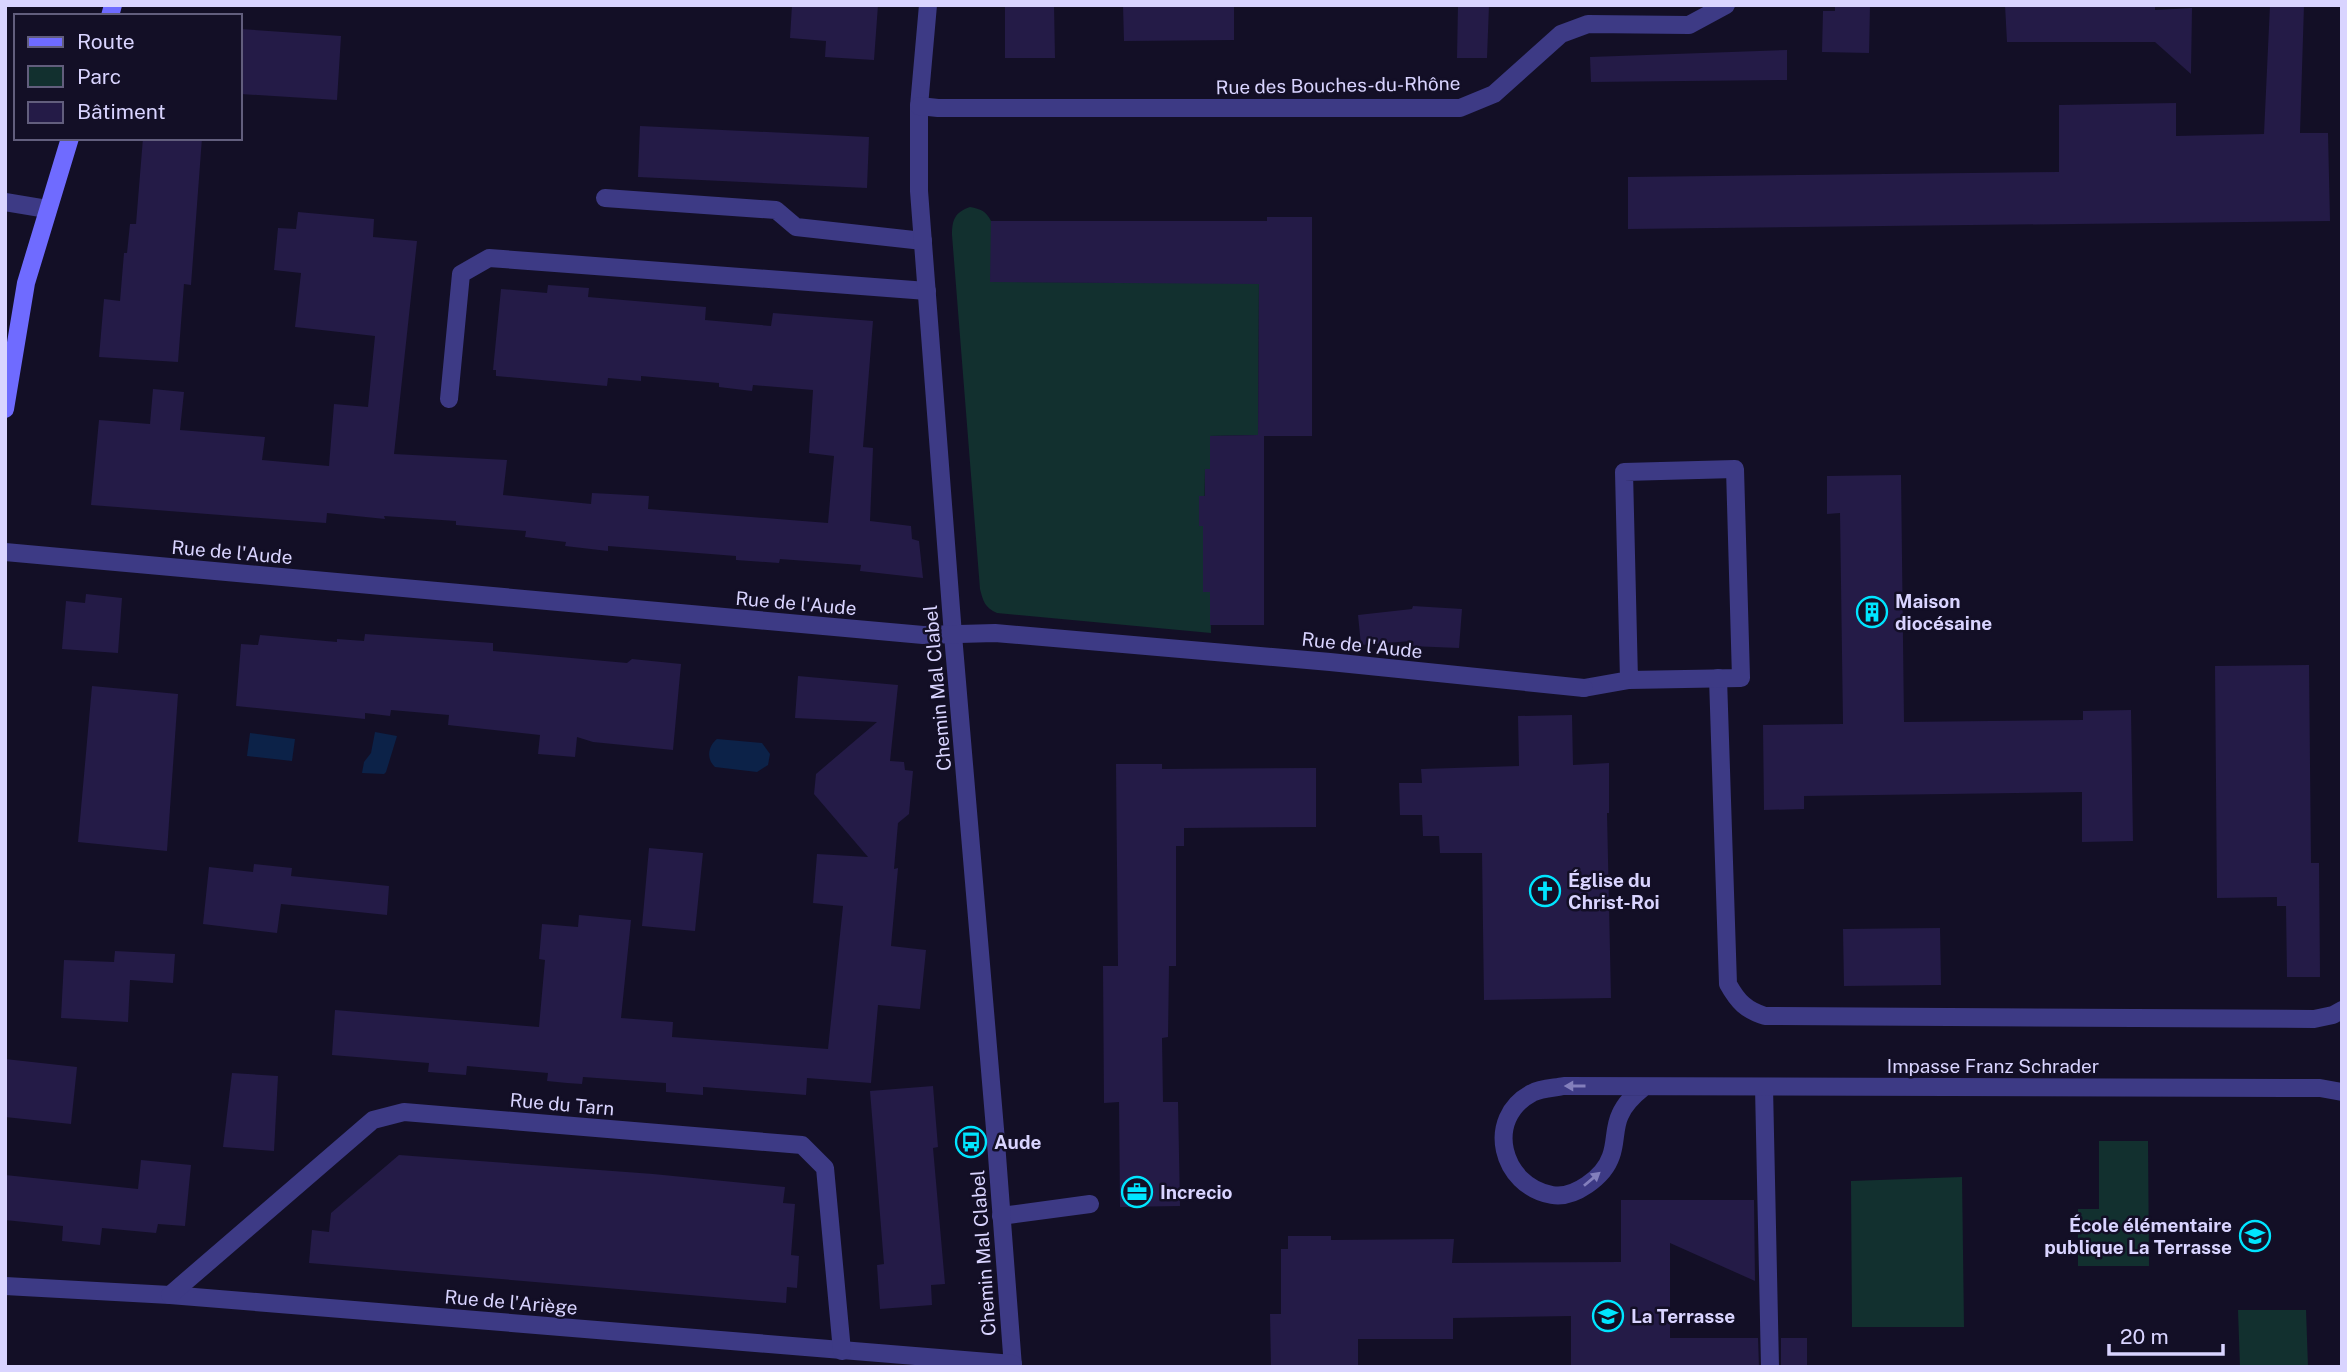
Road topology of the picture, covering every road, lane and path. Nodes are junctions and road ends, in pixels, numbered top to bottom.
1 (928, 5) edge
2 (1726, 5) edge
3 (919, 106) junction
4 (69, 140) edge
5 (605, 198) dead end
6 (5, 202) edge
7 (47, 209) junction
8 (923, 241) junction
9 (927, 291) junction
10 (449, 399) dead end
11 (5, 409) edge
12 (5, 552) edge
13 (953, 635) junction
14 (1718, 678) junction
15 (1629, 680) junction
16 (2342, 1010) edge
17 (1644, 1087) junction
18 (1764, 1087) junction
19 (2342, 1092) edge
20 (1090, 1204) dead end
21 (1001, 1216) junction
22 (5, 1286) edge
23 (170, 1295) junction
24 (842, 1351) junction
25 (1013, 1365) edge
26 (1770, 1367) edge

1 - 3 street, Chemin Mal Clabel
2 - 3 street, Rue des Bouches-du-Rhône
3 - 8 street, Chemin Mal Clabel
4 - 7 main road
5 - 8 street
6 - 7 street
7 - 11 main road
8 - 9 street, Chemin Mal Clabel
9 - 10 street
9 - 13 street, Chemin Mal Clabel
12 - 13 street, Rue de l'Aude
13 - 15 street, Rue de l'Aude
13 - 21 street, Chemin Mal Clabel
14 - 15 street, Rue de l'Aude
14 - 15 street
14 - 16 street
17 -> 17 street, Impasse Franz Schrader
17 - 18 street, Impasse Franz Schrader
18 - 19 street, Impasse Franz Schrader
18 - 26 street
20 - 21 street
21 - 25 street, Chemin Mal Clabel
22 - 23 street, Rue de l'Ariège
23 - 24 street, Rue de l'Ariège
23 - 24 street, Rue du Tarn
24 - 25 street, Rue de l'Ariège

